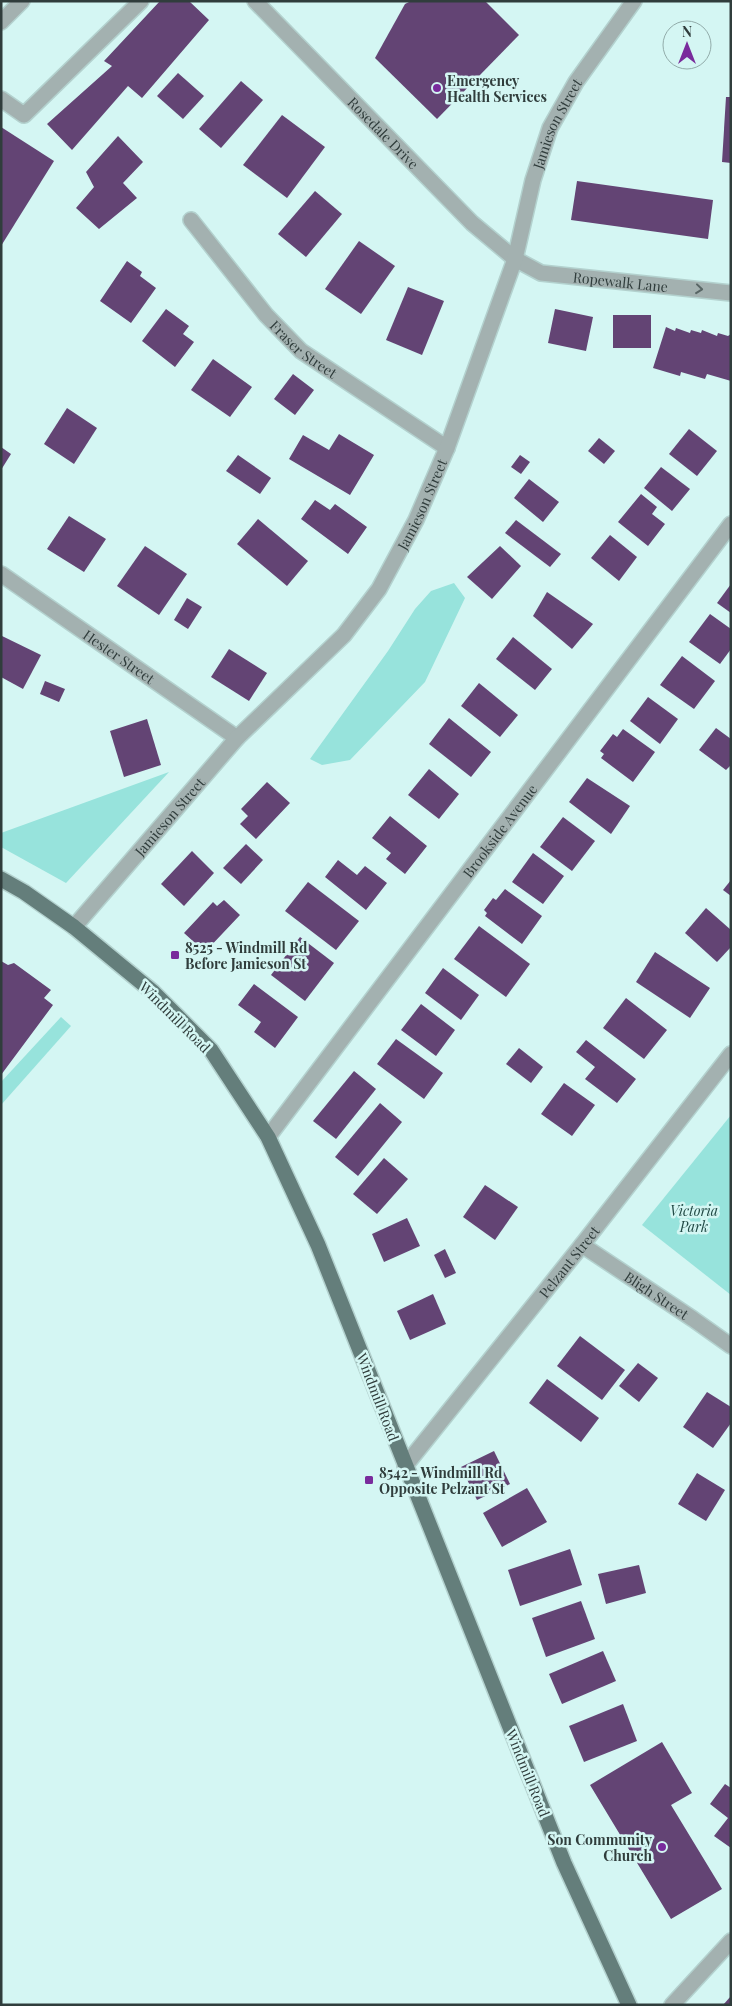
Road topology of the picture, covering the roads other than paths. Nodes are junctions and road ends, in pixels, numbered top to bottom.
1 (22, 1) edge
2 (141, 1) edge
3 (255, 1) edge
4 (634, 1) edge
5 (1, 22) edge
6 (1, 100) edge
7 (191, 220) dead end
8 (515, 258) junction
9 (731, 293) edge
10 (447, 448) junction
11 (731, 524) edge
12 (1, 574) edge
13 (237, 738) junction
14 (1, 879) edge
15 (74, 927) junction
16 (731, 1054) edge
17 (268, 1137) junction
18 (582, 1246) junction
19 (731, 1346) edge
20 (405, 1466) junction
21 (731, 1941) edge
22 (629, 2005) edge
23 (672, 2005) edge

1 - 5 street
2 - 6 street
3 - 8 street, Rosedale Drive
4 - 8 street, Jamieson Street
7 - 10 street, Fraser Street
8 -> 9 street, Ropewalk Lane
8 - 10 street, Jamieson Street
10 - 13 street, Jamieson Street
11 - 17 street, Brookside Avenue
12 - 13 street, Hester Street
13 - 15 street, Jamieson Street
14 - 15 main road, Windmill Road
15 - 17 main road, Windmill Road
16 - 18 street, Pelzant Street
17 - 20 main road, Windmill Road
18 - 19 street, Bligh Street
18 - 20 street, Pelzant Street
20 - 22 main road, Windmill Road
21 - 23 street

